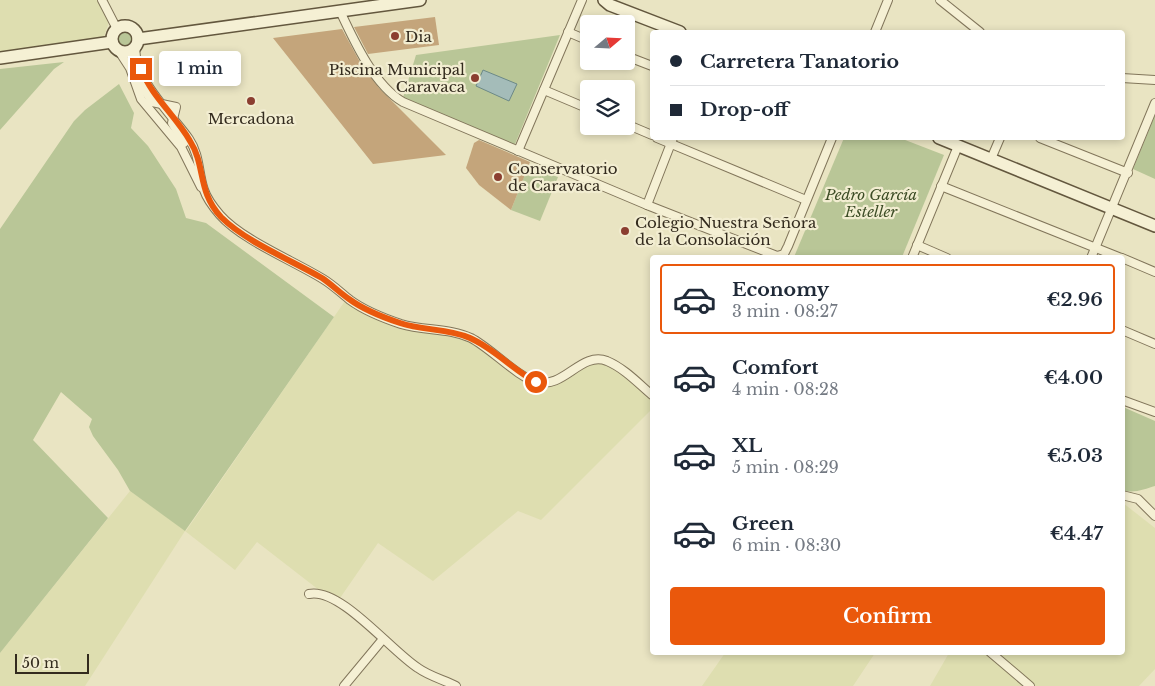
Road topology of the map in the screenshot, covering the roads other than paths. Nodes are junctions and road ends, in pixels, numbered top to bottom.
1 (102, 0) edge
2 (420, 0) edge
3 (582, 0) edge
4 (888, 0) edge
5 (940, 0) edge
6 (607, 2) edge
7 (340, 11) junction
8 (117, 29) junction
9 (675, 30) edge
10 (876, 30) edge
11 (978, 30) edge
12 (568, 32) junction
13 (580, 37) edge
14 (137, 42) junction
15 (115, 47) junction
16 (0, 58) edge
17 (635, 59) edge
18 (650, 65) edge
19 (130, 68) junction
20 (1125, 78) edge
21 (1155, 80) edge
22 (544, 90) junction
23 (1155, 103) edge
24 (580, 105) edge
25 (163, 106) junction
26 (172, 117) junction
27 (635, 128) edge
28 (650, 135) edge
29 (672, 140) edge
30 (829, 140) edge
31 (944, 140) edge
32 (999, 140) edge
33 (1045, 140) edge
34 (958, 146) junction
35 (518, 151) junction
36 (991, 159) junction
37 (192, 170) junction
38 (1128, 173) junction
39 (941, 186) junction
40 (204, 191) junction
41 (806, 200) junction
42 (647, 205) junction
43 (1113, 208) junction
44 (1155, 226) edge
45 (917, 245) junction
46 (1096, 247) junction
47 (778, 255) edge
48 (783, 255) edge
49 (913, 255) edge
50 (940, 255) edge
51 (1093, 255) edge
52 (1115, 255) edge
53 (1125, 259) edge
54 (1155, 272) edge
55 (1125, 331) edge
56 (1155, 344) edge
57 (650, 394) edge
58 (1125, 401) edge
59 (1155, 412) edge
60 (1125, 496) edge
61 (1155, 516) edge
62 (309, 594) dead end
63 (383, 639) junction
64 (994, 655) edge
65 (344, 686) edge
66 (456, 686) edge
67 (1030, 686) edge

1 - 8 street
2 - 7 main road
3 - 12 street
4 - 10 street
5 - 11 street
6 - 9 main road
7 - 14 main road
7 - 35 street
8 - 14 main road
8 - 15 main road
12 - 13 street
12 - 22 street
14 - 15 main road
14 - 25 street
15 - 16 main road
15 - 19 street
17 - 18 street
19 - 25 street
19 - 37 street
20 - 21 street
22 - 24 street
22 - 35 street
23 - 38 street
25 - 26 street
26 - 37 street
26 - 40 street
27 - 28 street
29 - 41 street
29 - 42 street
30 - 41 street
31 - 34 main road
32 - 36 street
33 - 38 street
34 - 36 main road
34 - 39 street
35 - 42 street
36 - 43 main road
37 - 40 street
38 - 43 street
39 - 45 street
39 - 46 street
40 - 57 street
41 - 48 street
42 - 47 street
43 - 44 main road
43 - 46 street
45 - 49 street
45 - 50 street
46 - 51 street
46 - 52 street
53 - 54 street
55 - 56 street
58 - 59 street
60 - 61 street
62 - 63 street
63 - 65 street
63 - 66 street
64 - 67 street

